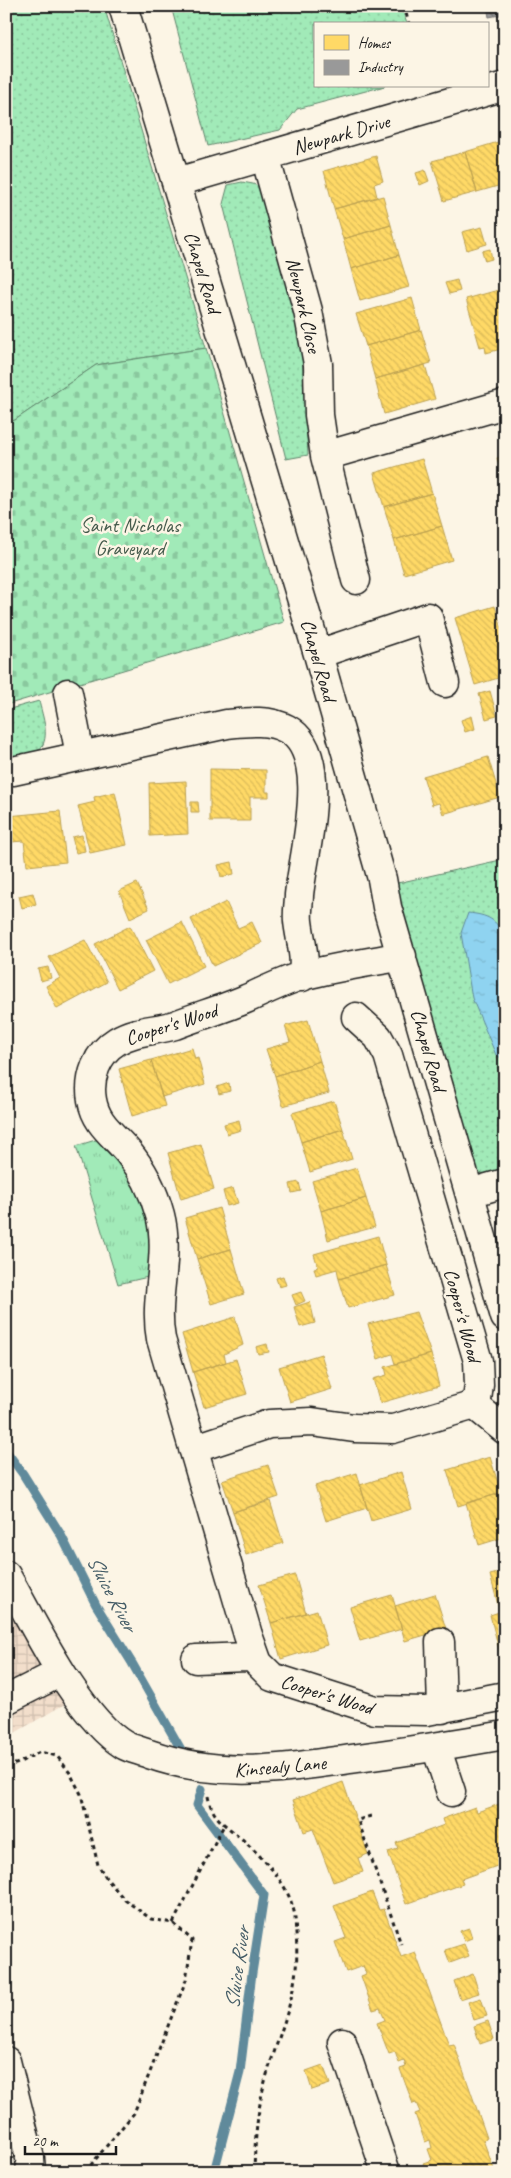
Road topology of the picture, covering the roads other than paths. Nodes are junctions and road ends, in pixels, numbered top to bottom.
1 (123, 6) edge
2 (505, 86) edge
3 (266, 156) junction
4 (176, 182) junction
5 (505, 404) edge
6 (324, 456) junction
7 (356, 580) dead end
8 (318, 654) junction
9 (445, 684) dead end
10 (68, 693) dead end
11 (80, 755) junction
12 (13, 771) dead end
13 (402, 956) junction
14 (302, 977) junction
15 (356, 1017) dead end
16 (505, 1183) edge
17 (470, 1193) junction
18 (505, 1317) edge
19 (472, 1404) junction
20 (505, 1430) edge
21 (193, 1449) junction
22 (6, 1575) edge
23 (440, 1642) dead end
24 (196, 1658) dead end
25 (256, 1659) junction
26 (61, 1672) junction
27 (505, 1696) edge
28 (6, 1700) edge
29 (442, 1709) junction
30 (505, 1735) edge
31 (436, 1747) junction
32 (452, 1792) dead end
33 (342, 2042) dead end
34 (6, 2061) edge
35 (31, 2172) edge
36 (386, 2172) edge

1 - 4 street, Chapel Road
2 - 3 street, Newpark Drive
3 - 4 street, Newpark Drive
3 - 6 street, Newpark Close
4 - 8 street, Chapel Road
5 - 6 street
6 - 7 street, Newpark Close
8 - 9 street
8 - 13 street, Chapel Road
10 - 11 street
11 - 12 street
11 - 14 street
13 - 14 street, Cooper's Wood
13 - 17 street, Chapel Road
14 - 21 street, Cooper's Wood
15 - 19 street, Cooper's Wood
16 - 17 street
17 - 18 street, Chapel Road
19 - 20 street
19 - 21 street
21 - 25 street, Cooper's Wood
22 - 26 street, Kinsealy Lane
23 - 29 street
24 - 25 street
25 - 29 street, Cooper's Wood
26 - 28 street
26 - 31 street, Kinsealy Lane
27 - 29 street, Cooper's Wood
30 - 31 street, Kinsealy Lane
31 - 32 street
33 - 36 street
34 - 35 street

